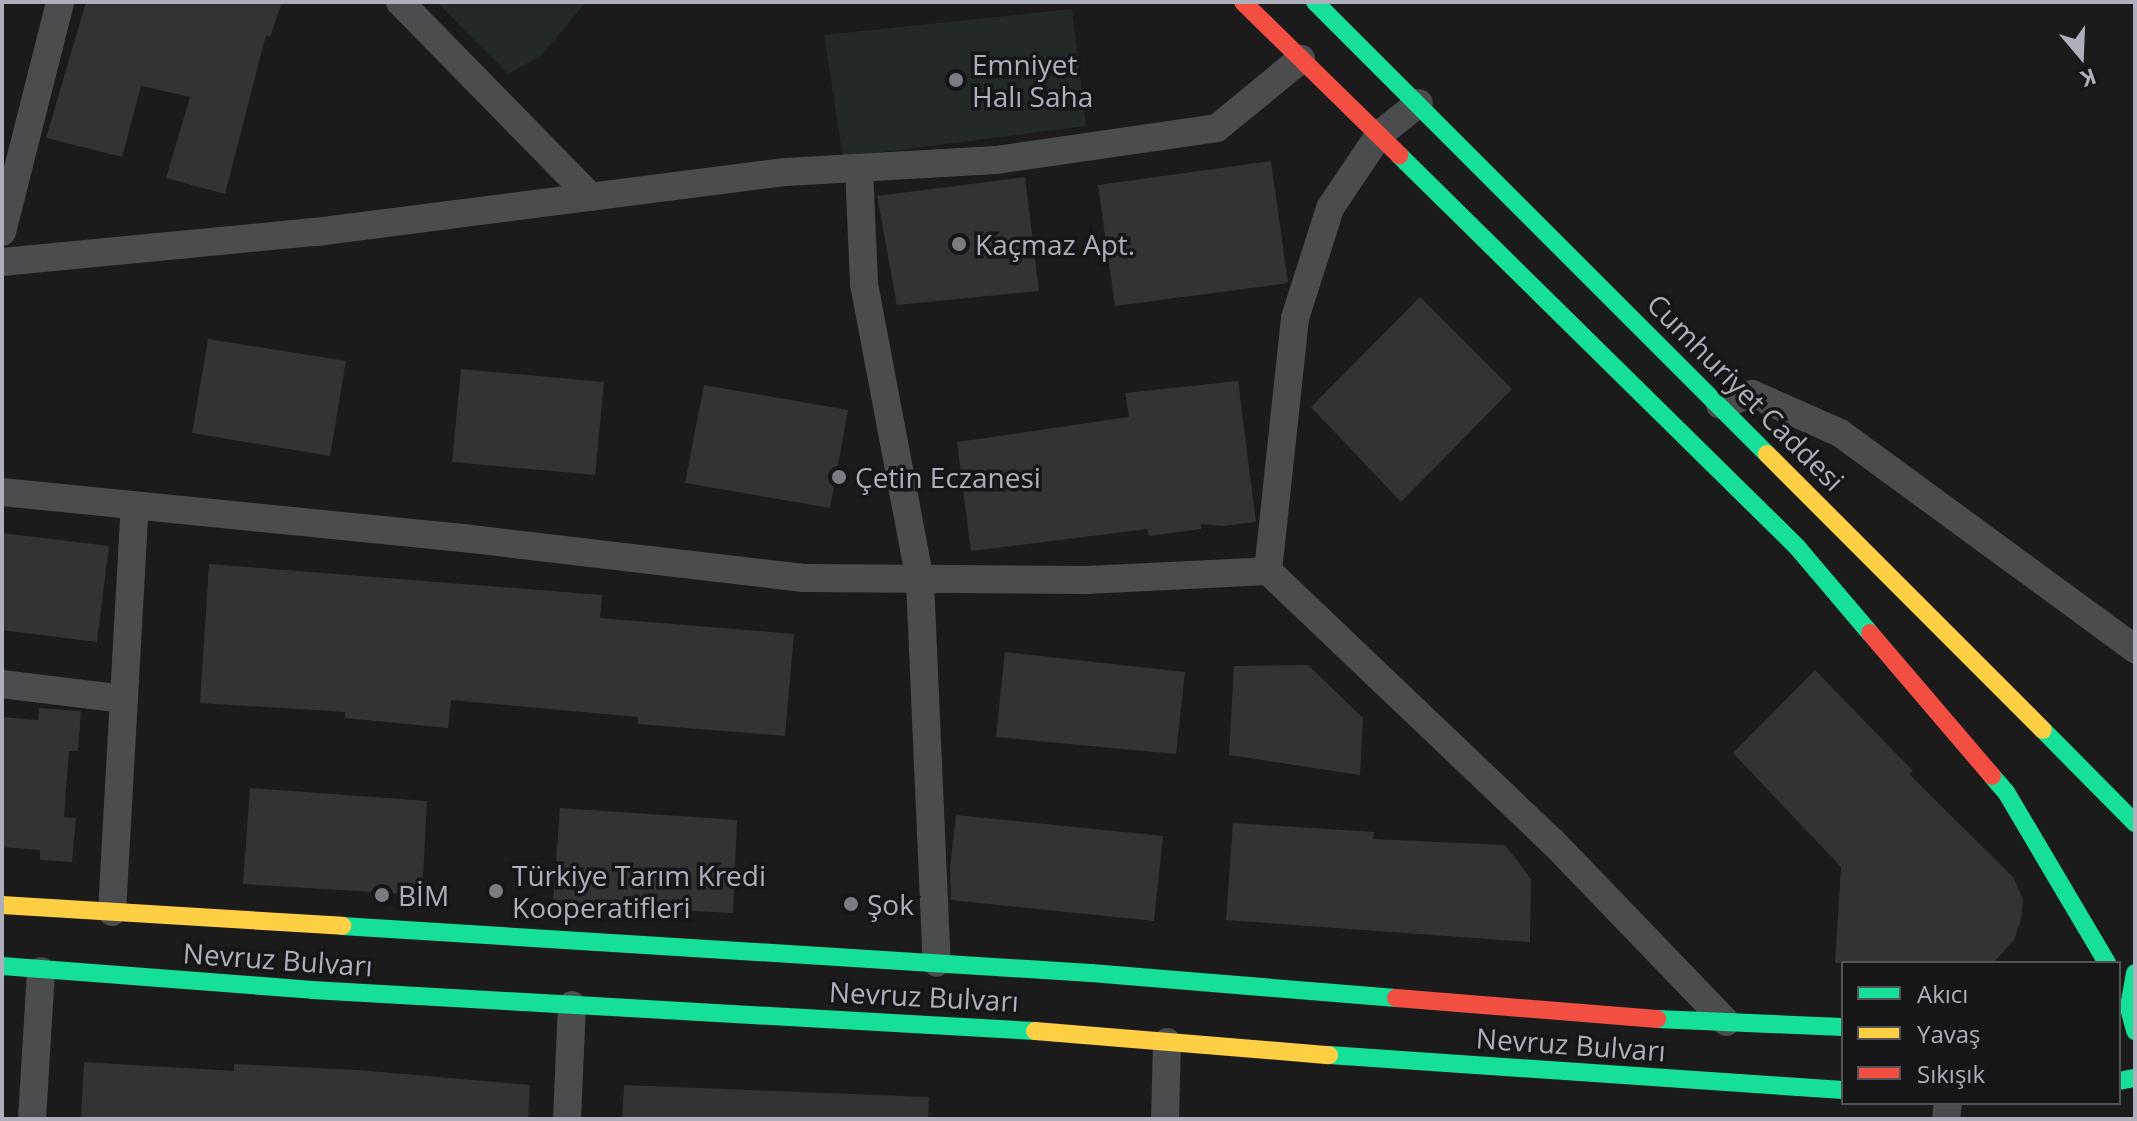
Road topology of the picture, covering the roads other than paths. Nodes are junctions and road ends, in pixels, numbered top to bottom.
1 (60, 2) edge
2 (400, 2) edge
3 (1243, 2) edge
4 (1315, 2) edge
5 (1301, 59) junction
6 (1419, 103) junction
7 (1379, 135) junction
8 (859, 168) junction
9 (591, 197) junction
10 (2, 232) edge
11 (2, 262) edge
12 (1720, 405) junction
13 (2, 492) edge
14 (135, 506) junction
15 (1268, 571) junction
16 (920, 581) junction
17 (2135, 649) edge
18 (2, 684) edge
19 (124, 699) junction
20 (2135, 823) edge
21 (2, 905) edge
22 (112, 912) junction
23 (2106, 961) edge
24 (937, 963) junction
25 (2, 966) edge
26 (41, 971) junction
27 (2135, 973) edge
28 (572, 1005) junction
29 (2124, 1009) edge
30 (1726, 1022) junction
31 (1841, 1027) edge
32 (2135, 1031) edge
33 (1167, 1042) junction
34 (1841, 1090) edge
35 (32, 1119) edge
36 (567, 1119) edge
37 (1165, 1119) edge

1 - 10 street
2 - 9 street
3 - 5 main road
4 - 6 main road, Cumhuriyet Caddesi
5 - 7 main road
5 - 8 street
6 - 7 street
6 - 12 main road, Cumhuriyet Caddesi
7 - 15 street
7 - 23 main road
8 - 9 street
8 - 16 street
9 - 11 street
12 - 17 street
12 - 20 main road, Cumhuriyet Caddesi
13 - 14 street
14 - 16 street
14 - 19 street
15 - 16 street
15 - 30 street
16 - 24 street
18 - 19 street
19 - 22 street
21 - 22 main road, Nevruz Bulvarı
22 - 24 main road, Nevruz Bulvarı
24 - 30 main road, Nevruz Bulvarı
25 - 26 main road, Nevruz Bulvarı
26 - 28 main road, Nevruz Bulvarı
26 - 35 street
27 - 29 main road
28 - 33 main road, Nevruz Bulvarı
28 - 36 street
29 - 32 main road
30 - 31 main road, Nevruz Bulvarı
33 - 34 main road, Nevruz Bulvarı
33 - 37 street

